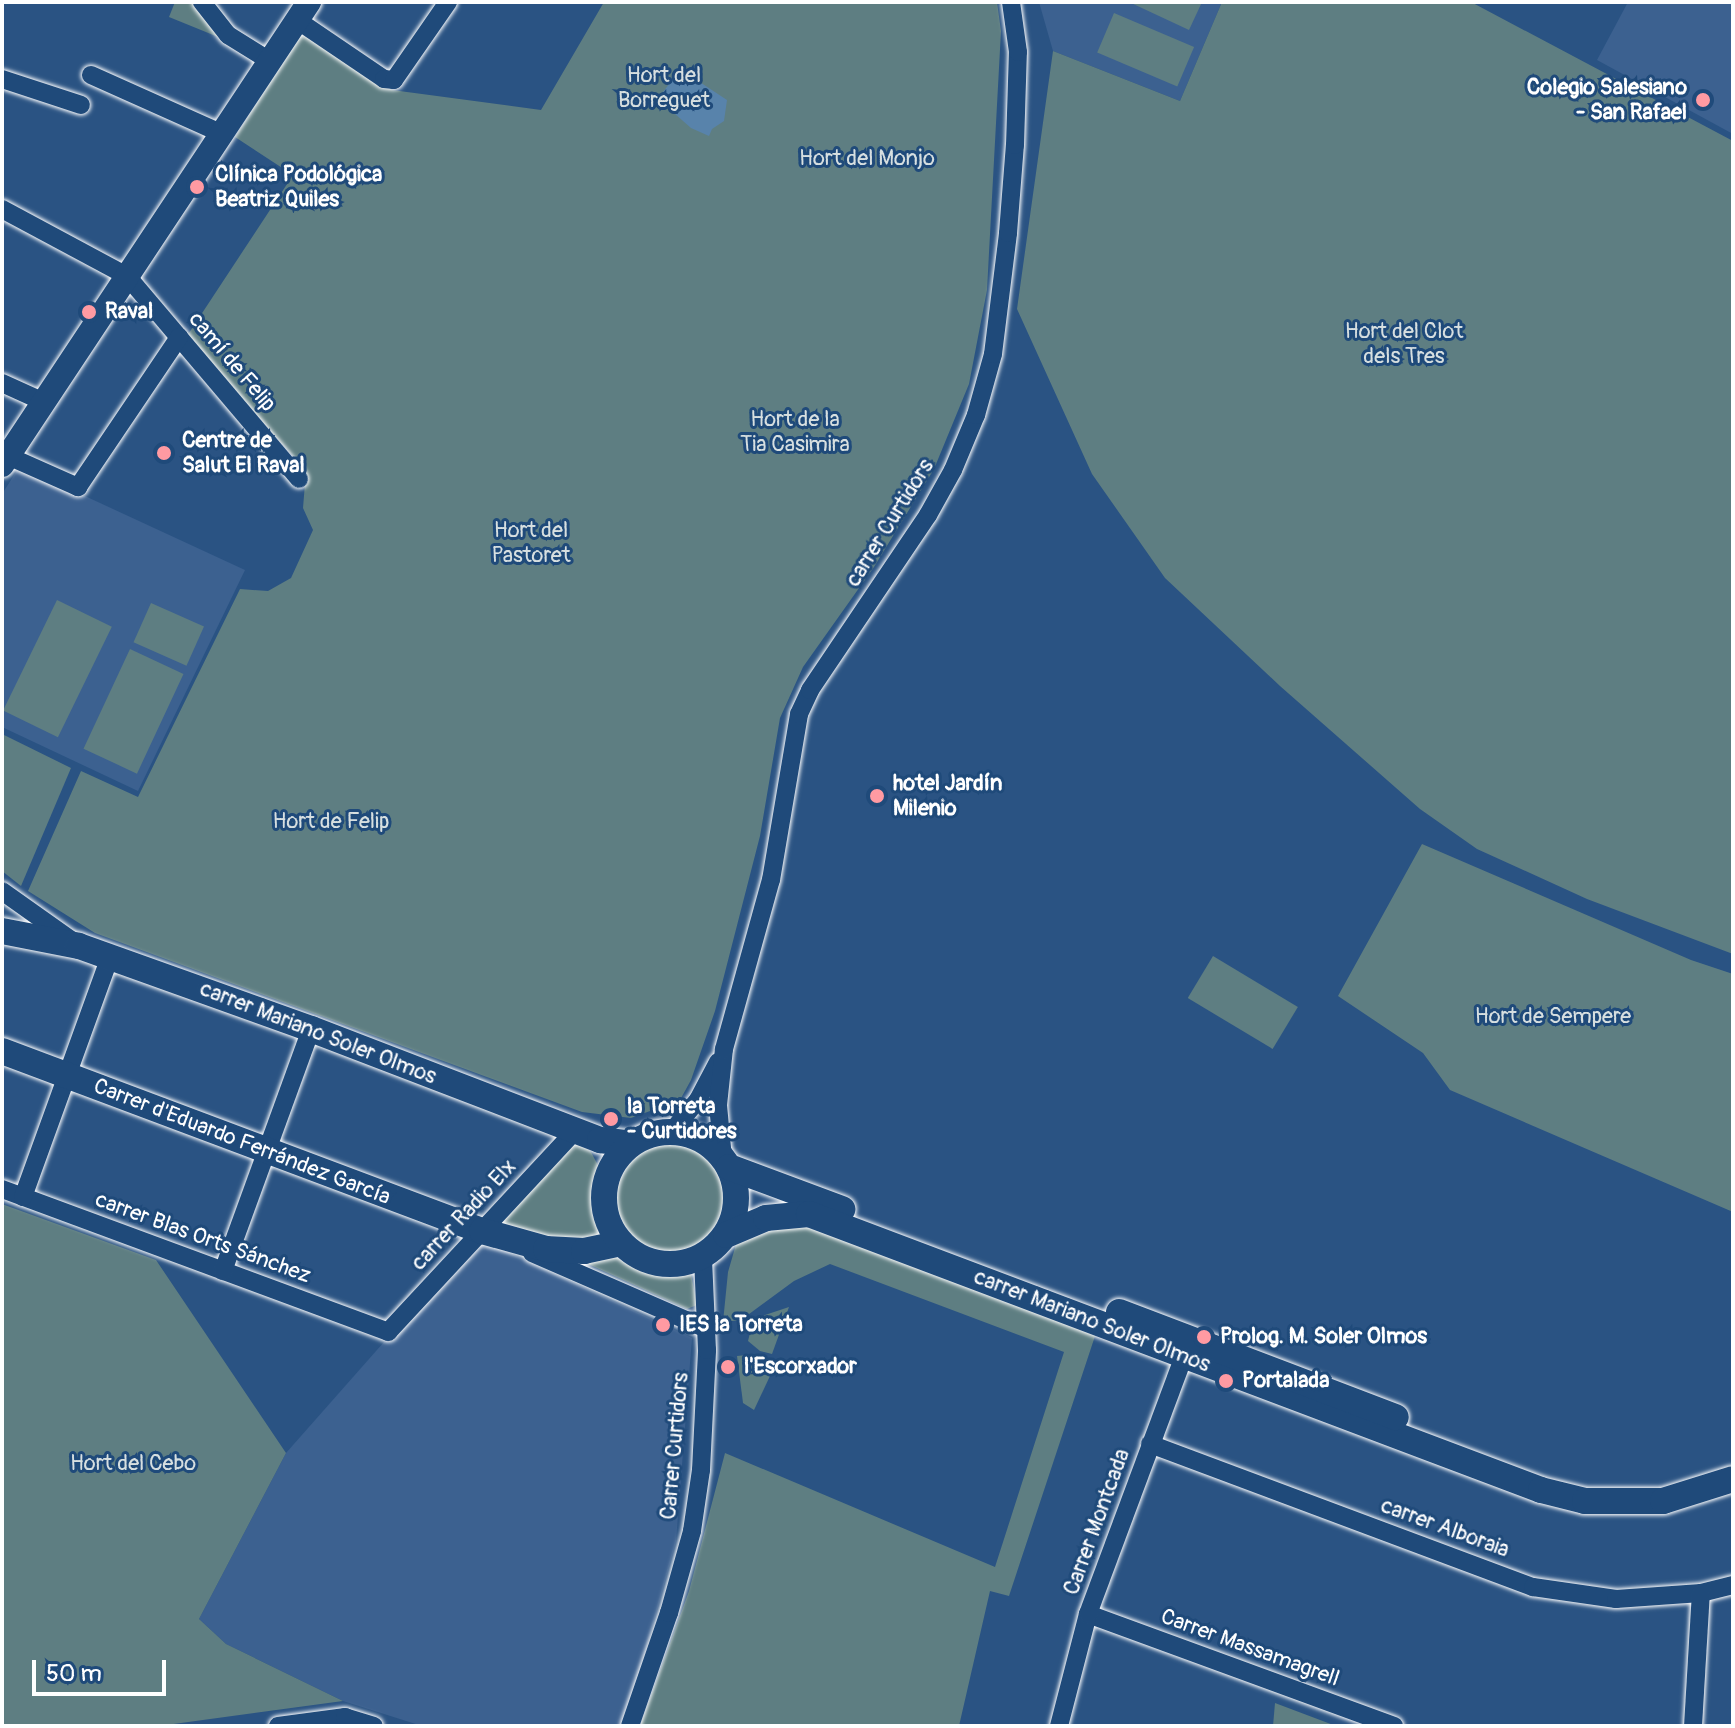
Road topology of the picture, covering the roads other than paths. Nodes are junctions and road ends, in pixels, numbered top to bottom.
1 (202, 2) edge
2 (448, 2) edge
3 (1011, 2) edge
4 (303, 11) edge
5 (270, 61) junction
6 (91, 75) dead end
7 (2, 79) edge
8 (81, 105) dead end
9 (223, 134) junction
10 (2, 209) edge
11 (127, 276) junction
12 (179, 337) junction
13 (2, 383) edge
14 (44, 402) junction
15 (5, 460) edge
16 (299, 479) dead end
17 (2, 891) edge
18 (2, 931) edge
19 (79, 946) junction
20 (110, 957) junction
21 (311, 1029) junction
22 (724, 1049) junction
23 (2, 1051) edge
24 (67, 1076) junction
25 (575, 1131) junction
26 (671, 1132) junction
27 (631, 1144) junction
28 (266, 1151) junction
29 (726, 1162) junction
30 (2, 1189) edge
31 (23, 1197) junction
32 (482, 1231) junction
33 (726, 1235) junction
34 (621, 1243) junction
35 (703, 1257) junction
36 (223, 1271) junction
37 (707, 1329) junction
38 (388, 1332) joint
39 (1187, 1347) junction
40 (1150, 1444) junction
41 (1733, 1460) edge
42 (1733, 1479) edge
43 (1733, 1585) edge
44 (1701, 1593) junction
45 (1088, 1614) junction
46 (278, 1726) edge
47 (374, 1726) edge
48 (630, 1726) edge
49 (1059, 1726) edge
50 (1394, 1726) edge
51 (1693, 1726) edge

1 - 5 street
2 - 4 street
3 - 22 street, carrer Curtidors
4 - 5 street
5 - 9 street
6 - 9 street
7 - 8 street
9 - 11 street
10 - 11 street
11 - 12 street, camí de Felip
11 - 14 street
12 - 15 street
12 - 16 street, camí de Felip
13 - 14 street
14 - 15 street
17 - 19 street
18 - 19 main road, carrer Mariano Soler Olmos
19 - 20 main road, carrer Mariano Soler Olmos
20 - 21 main road, carrer Mariano Soler Olmos
20 - 24 street
21 - 25 main road, carrer Mariano Soler Olmos
21 - 28 street
22 - 26 street, carrer Curtidors
22 - 29 street, carrer Curtidors
23 - 24 main road, Carrer d'Eduardo Ferrández García
24 - 28 main road, Carrer d'Eduardo Ferrández García
24 - 31 street
25 - 27 main road, carrer Mariano Soler Olmos
25 - 32 street, carrer Radio Elx
26 - 27 main road
26 - 29 main road
27 - 34 main road
28 - 32 main road, Carrer d'Eduardo Ferrández García
28 - 36 street
29 - 33 main road
29 - 39 main road, carrer Mariano Soler Olmos
30 - 31 street, carrer Blas Orts Sánchez
31 - 36 street, carrer Blas Orts Sánchez
32 - 34 main road, Carrer d'Eduardo Ferrández García
32 - 37 street, Carrer d'Eduardo Ferrández García
32 - 38 street, carrer Radio Elx
33 - 35 main road
33 - 39 main road, carrer Mariano Soler Olmos
34 - 35 main road
35 - 37 street, Carrer Curtidors
36 - 38 street, carrer Blas Orts Sánchez
37 - 48 street, Carrer Curtidors
39 - 40 street, Carrer Montcada
39 - 41 main road, carrer Mariano Soler Olmos
39 - 42 main road, carrer Mariano Soler Olmos
40 - 44 street, carrer Alboraia
40 - 45 street, Carrer Montcada
43 - 44 street, carrer Alboraia
44 - 51 street
45 - 49 street, Carrer Montcada
45 - 50 street, Carrer Massamagrell
46 - 47 street

